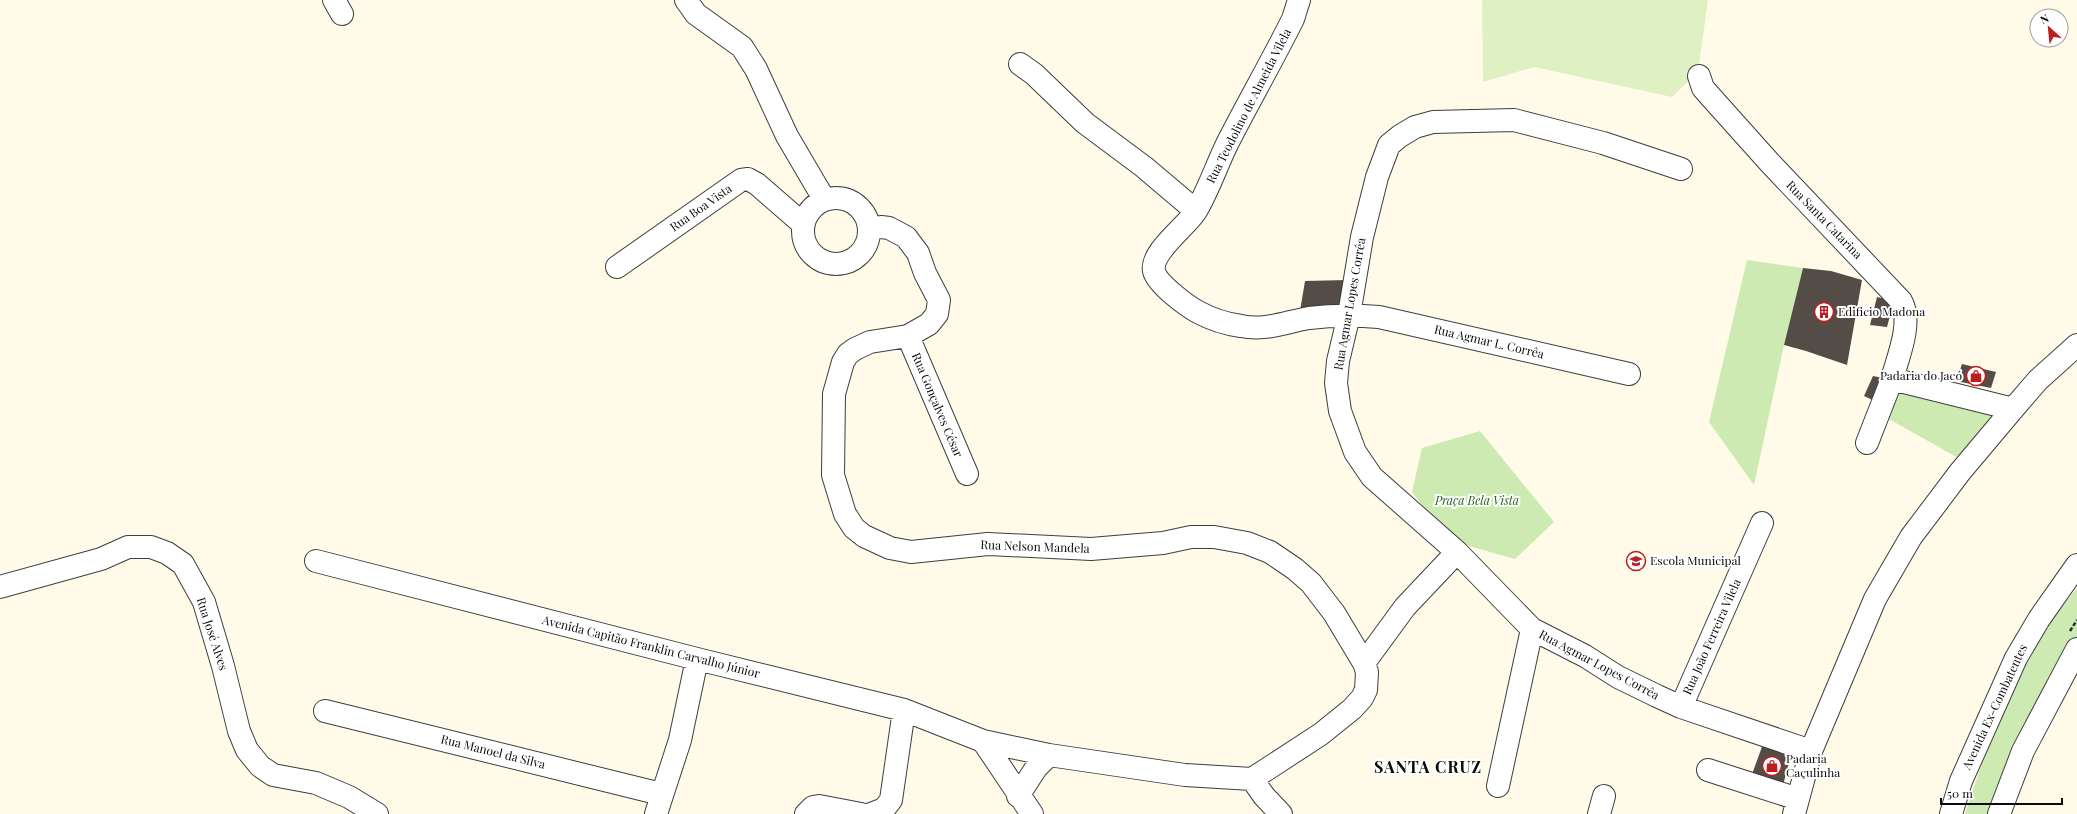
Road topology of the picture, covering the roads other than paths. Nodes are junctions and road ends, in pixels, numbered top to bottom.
1 (686, 0) edge
2 (1299, 0) edge
3 (1020, 64) dead end
4 (1699, 76) dead end
5 (1681, 169) dead end
6 (824, 199) junction
7 (1196, 212) junction
8 (803, 224) junction
9 (870, 229) junction
10 (617, 267) dead end
11 (1349, 315) junction
12 (908, 336) junction
13 (2077, 345) edge
14 (1629, 374) dead end
15 (1892, 379) junction
16 (2013, 409) junction
17 (1867, 443) dead end
18 (967, 474) dead end
19 (1762, 523) dead end
20 (1457, 552) junction
21 (316, 560) dead end
22 (2077, 564) edge
23 (0, 587) edge
24 (1532, 629) junction
25 (2077, 649) edge
26 (697, 659) junction
27 (1362, 659) junction
28 (1681, 707) junction
29 (325, 710) dead end
30 (904, 710) junction
31 (983, 741) junction
32 (1811, 751) junction
33 (1049, 755) junction
34 (1708, 770) dead end
35 (1252, 779) junction
36 (1498, 786) dead end
37 (1018, 796) junction
38 (658, 804) edge
39 (1796, 806) edge
40 (377, 814) edge
41 (806, 814) edge
42 (861, 814) edge
43 (871, 814) edge
44 (1032, 814) edge
45 (1281, 814) edge
46 (1951, 814) edge
47 (1999, 814) edge

1 - 6 street
2 - 7 street, Rua Teodolino de Almeida Vilela
3 - 7 street
4 - 15 street, Rua Santa Catarina
5 - 11 street, Rua Agmar Lopes Corrêa
6 - 8 street
6 - 9 street
7 - 11 street, Rua Teodolino de Almeida Vilela
8 - 9 street
8 - 10 street, Rua Boa Vista
9 - 12 street, Rua Nelson Mandela
11 - 14 street, Rua Agmar L. Corrêa
11 - 20 street, Rua Agmar Lopes Corrêa
12 - 18 street, Rua Gonçalves César
12 - 27 street, Rua Nelson Mandela
13 - 16 street
15 - 16 street
15 - 17 street, Rua Santa Catarina
16 - 32 street
19 - 28 street, Rua João Ferreira Vilela
20 - 24 street, Rua Agmar Lopes Corrêa
20 - 27 street
21 - 26 street, Avenida Capitão Franklin Carvalho Júnior
22 - 46 street, Avenida Ex-Combatentes
23 - 40 street, Rua José Alves
24 - 28 street, Rua Agmar Lopes Corrêa
24 - 36 street
25 - 47 street
26 - 30 street, Avenida Capitão Franklin Carvalho Júnior
26 - 38 street
27 - 35 street
28 - 32 street, Rua Agmar Lopes Corrêa
29 - 38 street, Rua Manoel da Silva
30 - 31 street, Avenida Capitão Franklin Carvalho Júnior
30 - 43 street
31 - 33 street, Avenida Capitão Franklin Carvalho Júnior
31 - 37 street
32 - 39 street
33 - 35 street, Avenida Capitão Franklin Carvalho Júnior
33 - 37 street
34 - 39 street
35 - 45 street
37 - 44 street
41 - 42 street

